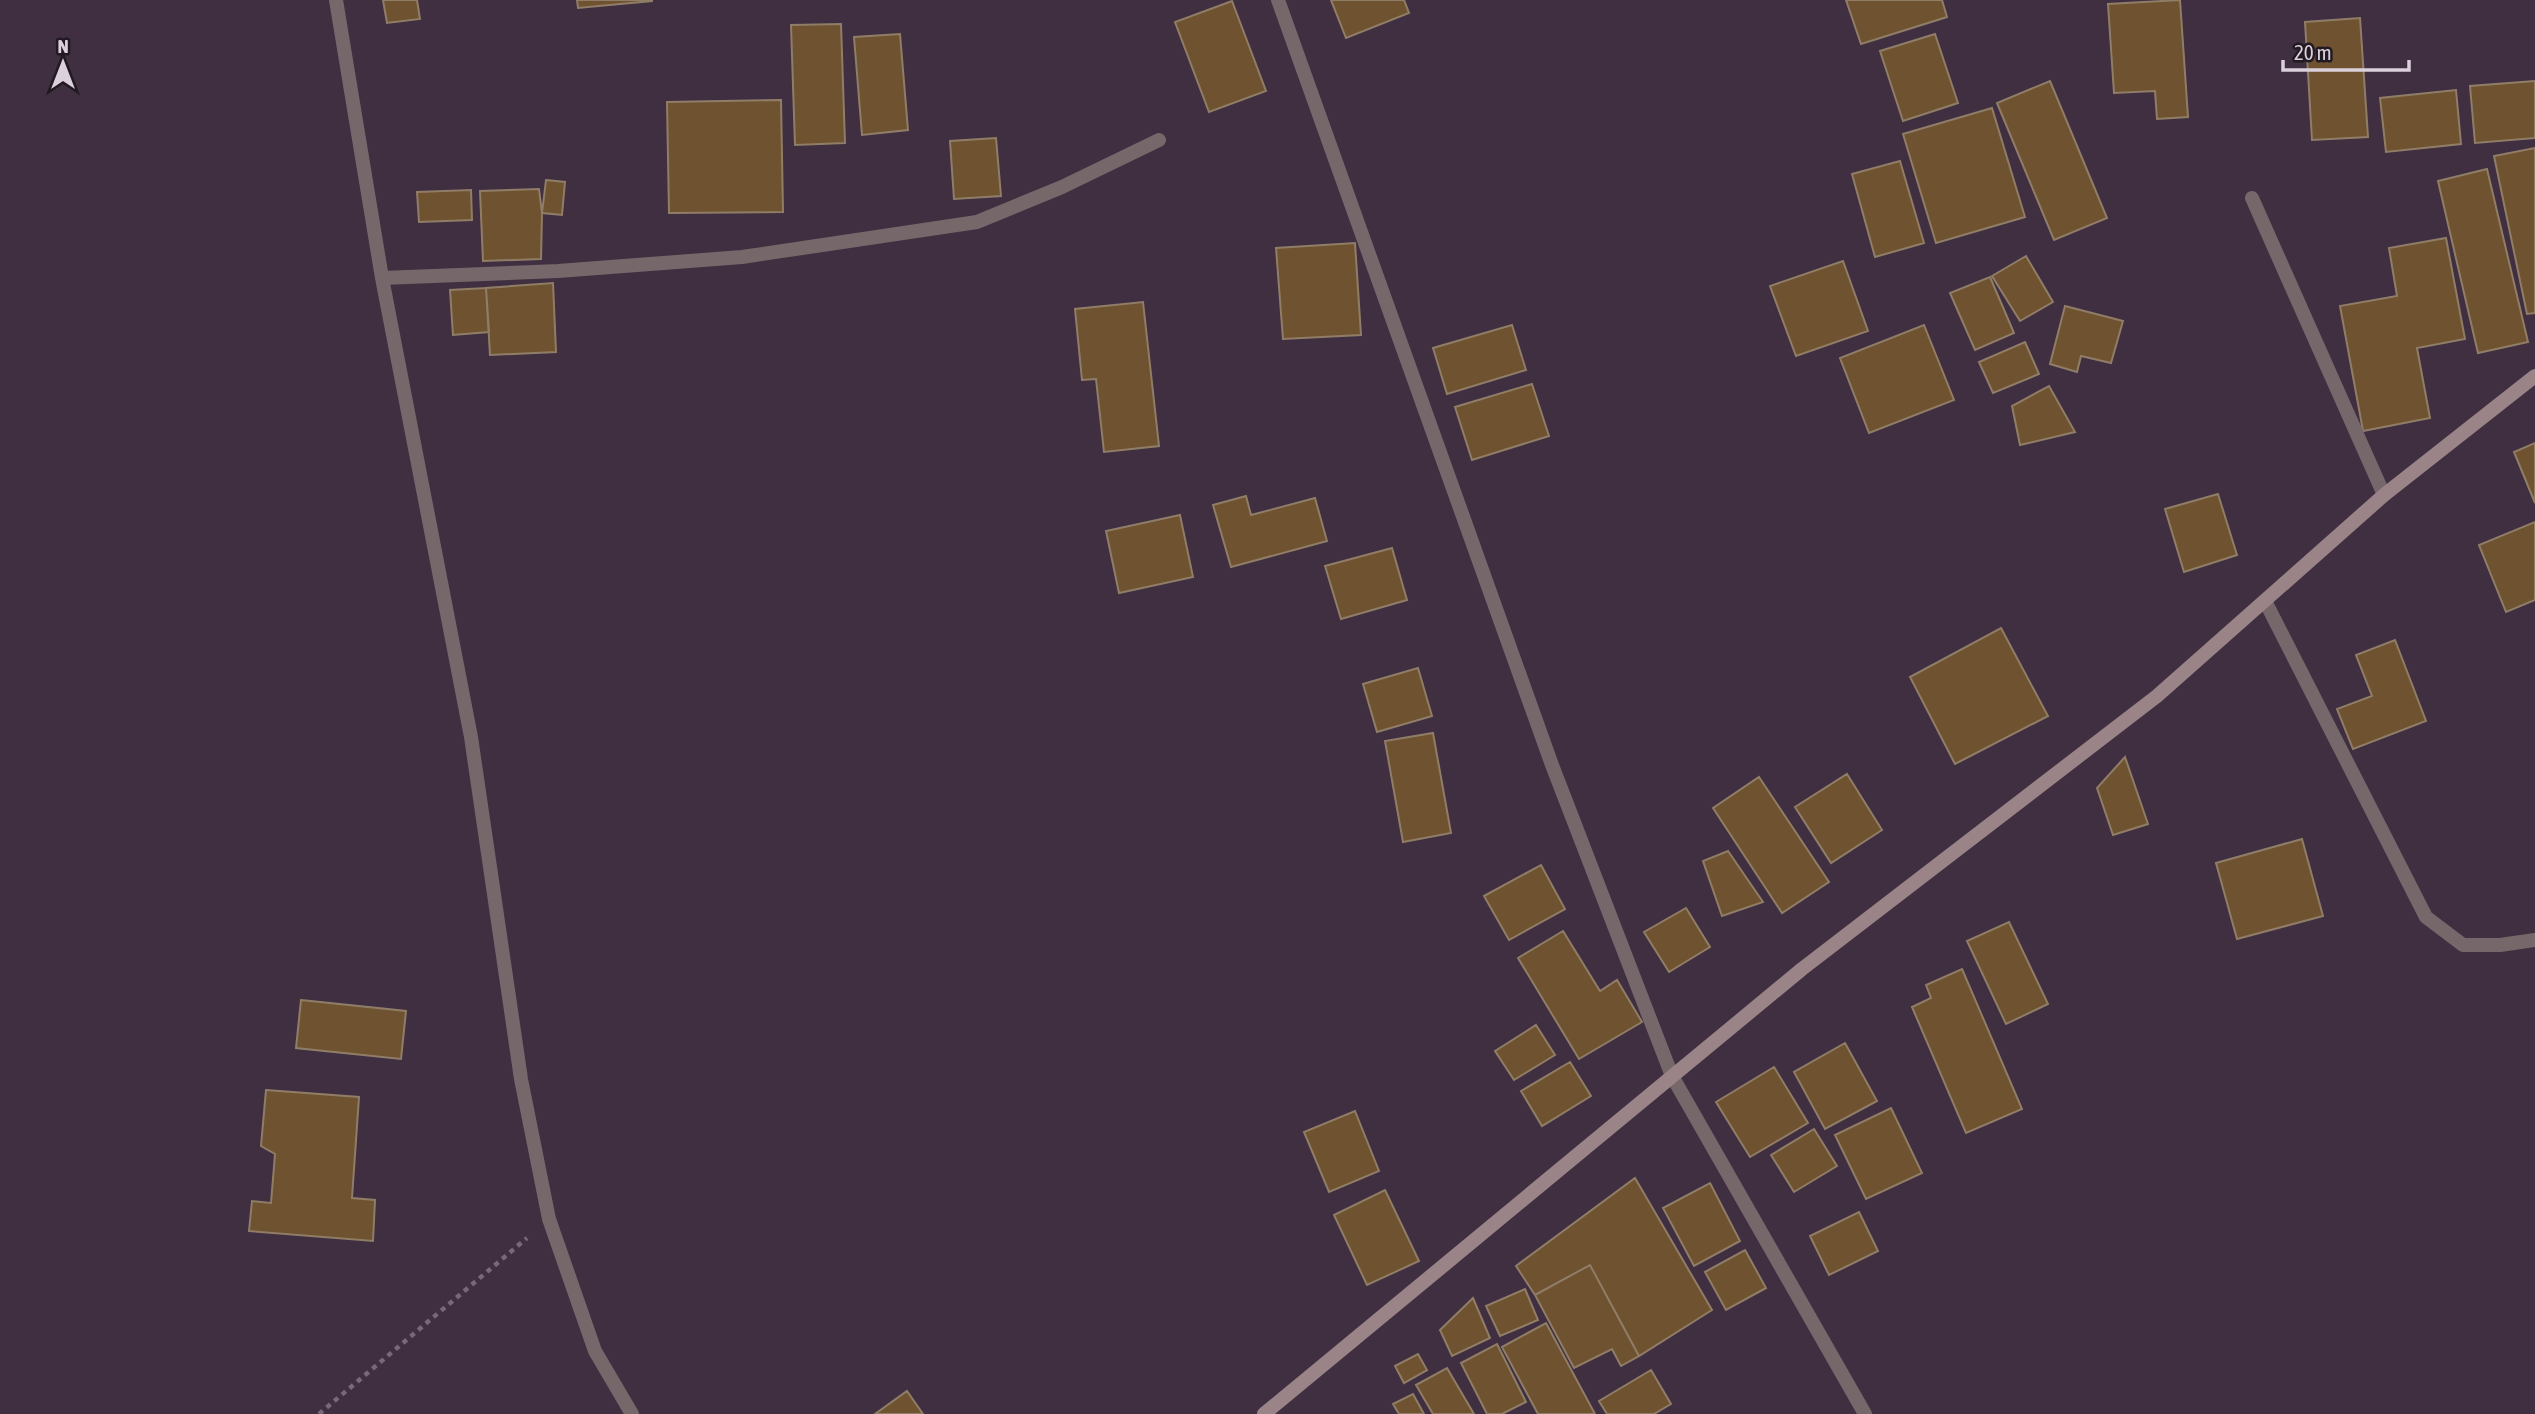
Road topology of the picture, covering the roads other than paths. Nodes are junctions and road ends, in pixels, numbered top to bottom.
1 (336, 0) edge
2 (1278, 0) edge
3 (1159, 140) dead end
4 (2252, 198) dead end
5 (382, 278) junction
6 (2535, 376) edge
7 (2384, 495) junction
8 (2265, 601) junction
9 (2535, 940) edge
10 (1672, 1076) junction
11 (632, 1414) edge
12 (1264, 1414) edge
13 (1865, 1414) edge

1 - 5 street
2 - 10 street
3 - 5 street
4 - 7 street
5 - 11 street
6 - 7 main road
7 - 8 main road
8 - 9 street
8 - 10 main road
10 - 12 main road
10 - 13 street

